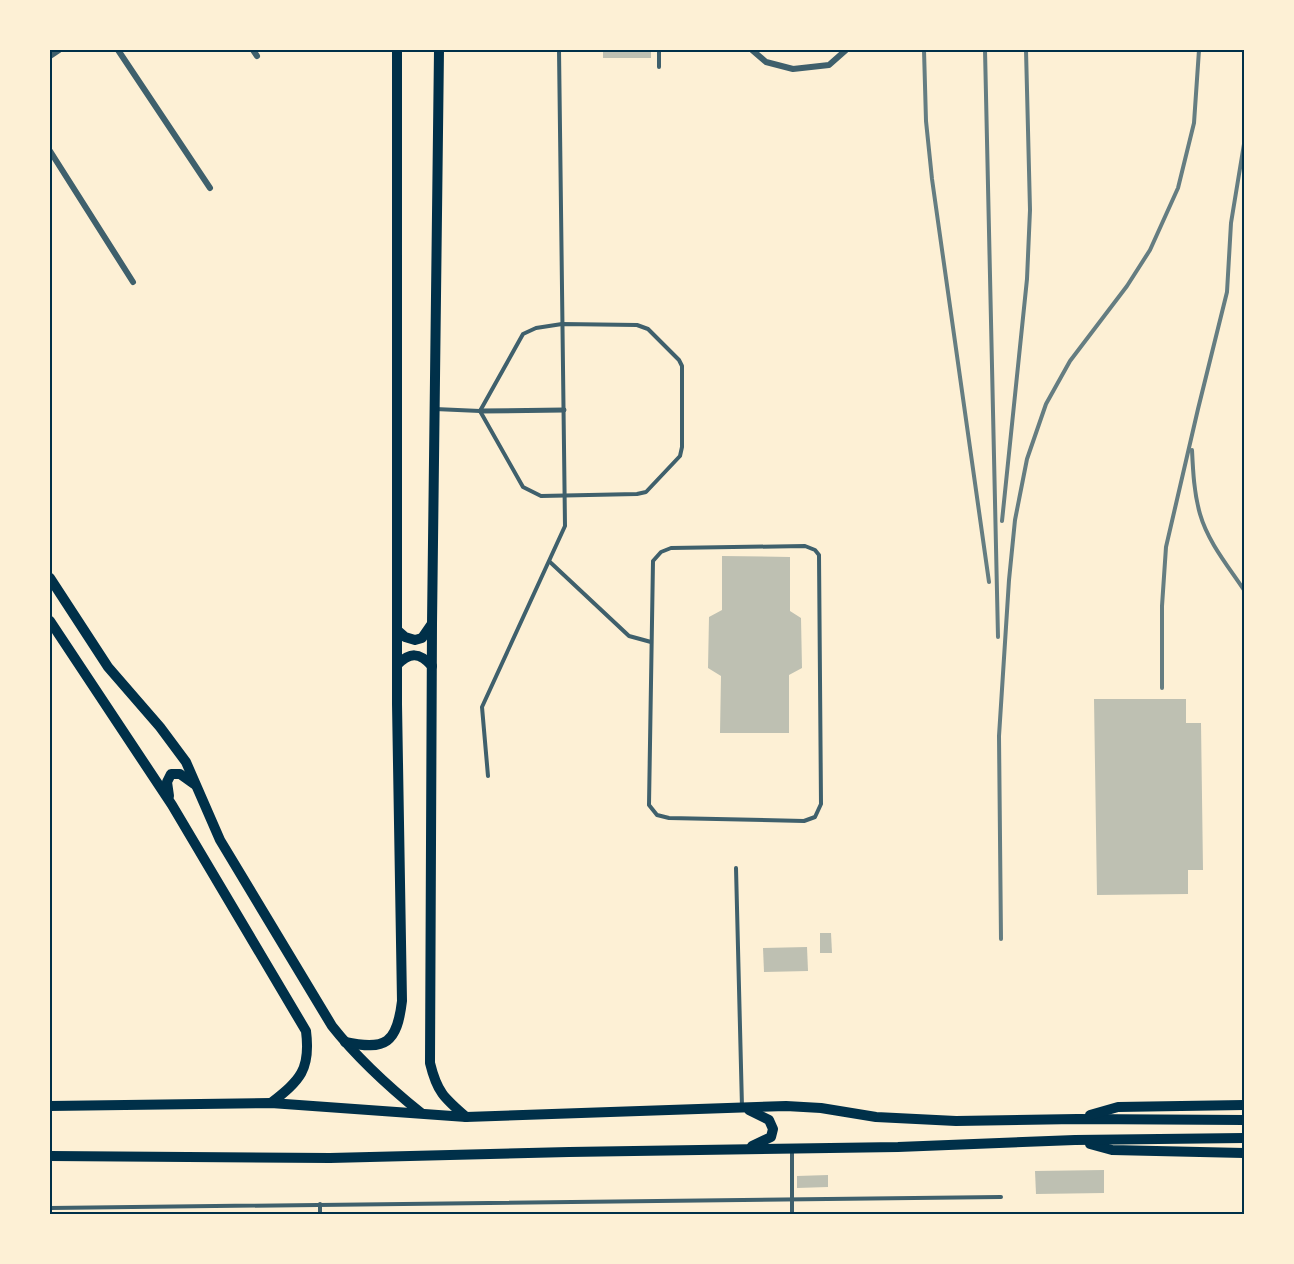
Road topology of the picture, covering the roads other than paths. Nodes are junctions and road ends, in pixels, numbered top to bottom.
1 (59, 50) edge
2 (118, 50) edge
3 (253, 50) edge
4 (397, 50) edge
5 (439, 50) edge
6 (559, 50) edge
7 (659, 50) edge
8 (752, 50) edge
9 (846, 50) edge
10 (50, 56) edge
11 (257, 56) dead end
12 (659, 67) dead end
13 (50, 151) edge
14 (210, 188) dead end
15 (133, 282) dead end
16 (562, 324) junction
17 (434, 409) junction
18 (564, 410) junction
19 (480, 411) junction
20 (565, 496) junction
21 (550, 561) junction
22 (50, 578) edge
23 (50, 621) edge
24 (432, 624) junction
25 (397, 630) junction
26 (651, 642) junction
27 (397, 665) junction
28 (432, 666) junction
29 (488, 776) dead end
30 (196, 786) junction
31 (172, 805) junction
32 (736, 868) dead end
33 (345, 1042) junction
34 (271, 1103) junction
35 (1245, 1105) edge
36 (50, 1106) edge
37 (742, 1107) junction
38 (422, 1113) junction
39 (466, 1117) junction
40 (1077, 1119) junction
41 (1245, 1120) edge
42 (1245, 1138) edge
43 (1075, 1140) junction
44 (746, 1148) junction
45 (792, 1149) junction
46 (1245, 1153) edge
47 (50, 1156) edge
48 (1001, 1197) dead end
49 (792, 1199) junction
50 (320, 1204) junction
51 (50, 1208) edge
52 (320, 1215) edge
53 (792, 1215) edge

1 - 10 street
2 - 14 street
3 - 11 street
4 - 25 main road
5 - 17 main road
6 - 16 lane
7 - 12 lane
8 - 9 street
13 - 15 street
16 - 18 lane
16 - 19 lane
16 - 20 lane
17 - 19 lane
17 - 24 main road
18 - 19 street
18 - 20 lane
19 - 20 lane
20 - 21 lane
21 - 26 lane
21 - 29 lane
22 - 30 main road
23 - 31 main road
24 - 25 main road
24 - 28 main road
25 - 27 main road
26 - 26 lane
27 - 28 main road
27 - 33 main road
28 - 39 main road
30 - 31 main road
30 - 33 main road
31 - 34 main road
32 - 37 lane
33 - 38 main road
34 - 36 main road
34 - 38 main road
35 - 40 main road
37 - 39 main road
37 - 40 main road
37 - 44 main road
38 - 39 main road
40 - 41 main road
42 - 43 main road
43 - 45 main road
43 - 46 main road
44 - 45 main road
44 - 47 main road
45 - 49 lane
48 - 49 lane
49 - 50 lane
49 - 53 lane
50 - 51 lane
50 - 52 lane

